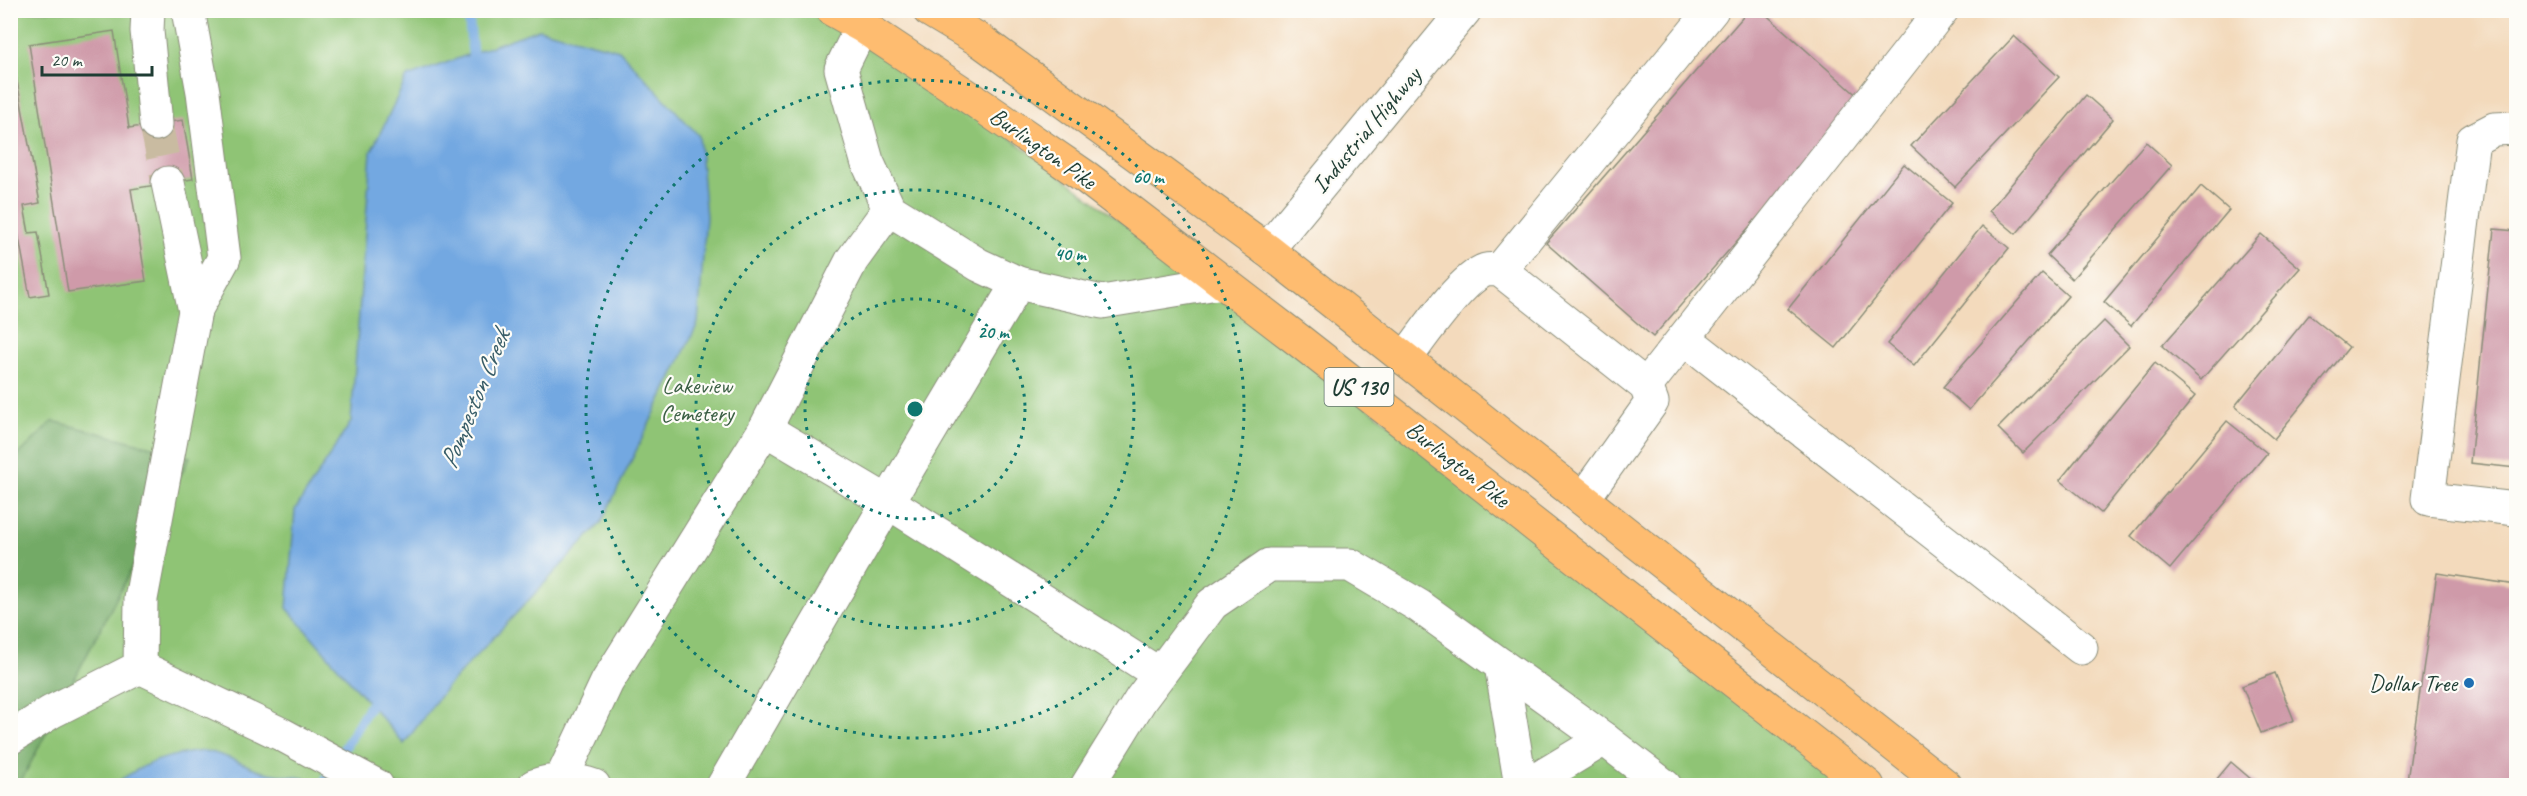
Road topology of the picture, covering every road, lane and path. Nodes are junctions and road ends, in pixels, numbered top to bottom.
1 (148, 10) edge
2 (188, 10) edge
3 (833, 10) edge
4 (929, 10) edge
5 (1465, 10) edge
6 (1712, 10) edge
7 (1942, 10) edge
8 (862, 26) junction
9 (156, 124) tunnel mouth
10 (2517, 128) edge
11 (168, 183) tunnel mouth
12 (889, 209) junction
13 (1267, 250) junction
14 (1500, 270) junction
15 (1223, 282) junction
16 (1018, 283) junction
17 (195, 311) junction
18 (1684, 338) junction
19 (1405, 359) junction
20 (1646, 386) junction
21 (765, 429) junction
22 (1583, 500) junction
23 (888, 502) junction
24 (2517, 509) edge
25 (2081, 648) dead end
26 (1501, 665) junction
27 (140, 667) junction
28 (1159, 675) junction
29 (10, 738) edge
30 (1604, 740) junction
31 (547, 784) edge
32 (377, 786) edge
33 (594, 786) edge
34 (723, 786) edge
35 (1087, 786) edge
36 (1521, 786) edge
37 (1526, 786) edge
38 (1665, 786) edge
39 (1868, 786) edge
40 (1946, 786) edge

1 - 9 street
2 - 17 street
3 - 8 highway, Burlington Pike / US 130
4 - 13 highway, Burlington Pike / US 130
5 - 13 street, Industrial Highway
6 - 14 street
7 - 18 street
8 - 12 street
8 - 15 highway, Burlington Pike / US 130
10 - 24 street
11 - 17 street
12 - 16 street
12 - 21 street
13 - 19 highway, Burlington Pike / US 130
14 - 19 street
14 - 20 street
15 - 16 street
15 - 39 highway, Burlington Pike / US 130
16 - 23 street
17 - 27 street
18 - 20 street
18 - 25 street
19 - 22 highway, Burlington Pike / US 130
20 - 22 street
21 - 23 street
21 - 31 street
22 - 40 highway, Burlington Pike / US 130
23 - 28 street
23 - 34 street
26 - 28 street
26 - 30 street
26 - 36 street
27 - 29 street
27 - 32 street
28 - 35 street
30 - 37 street
30 - 38 street
31 - 33 street

